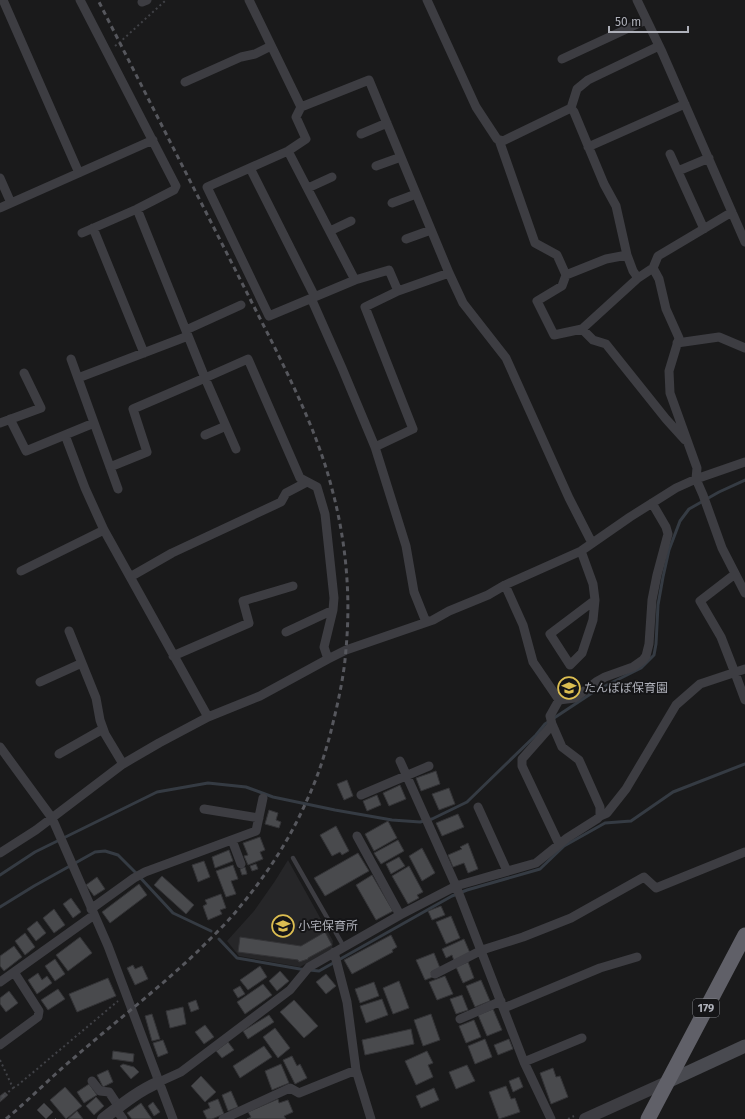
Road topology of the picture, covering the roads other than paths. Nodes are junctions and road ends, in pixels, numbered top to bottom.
1 (3, 0) edge
2 (80, 0) edge
3 (249, 0) edge
4 (428, 0) edge
5 (637, 0) edge
6 (646, 20) junction
7 (271, 46) junction
8 (659, 46) junction
9 (562, 59) dead end
10 (185, 82) dead end
11 (685, 104) junction
12 (301, 107) junction
13 (571, 108) junction
14 (387, 123) junction
15 (360, 134) dead end
16 (153, 140) junction
17 (499, 140) junction
18 (588, 147) junction
19 (288, 151) junction
20 (670, 154) dead end
21 (401, 157) junction
22 (709, 158) junction
23 (376, 166) dead end
24 (250, 168) junction
25 (678, 171) junction
26 (79, 173) junction
27 (332, 177) dead end
28 (0, 178) edge
29 (308, 188) junction
30 (416, 194) junction
31 (11, 203) junction
32 (392, 203) dead end
33 (0, 208) edge
34 (137, 209) junction
35 (732, 212) junction
36 (352, 221) dead end
37 (93, 228) junction
38 (704, 229) junction
39 (431, 230) junction
40 (330, 231) junction
41 (82, 233) dead end
42 (406, 239) dead end
43 (745, 242) edge
44 (627, 255) junction
45 (653, 268) junction
46 (449, 273) junction
47 (566, 275) junction
48 (638, 278) junction
49 (355, 280) junction
50 (398, 291) junction
51 (313, 298) junction
52 (241, 305) dead end
53 (582, 329) junction
54 (187, 333) junction
55 (677, 343) junction
56 (745, 348) edge
57 (144, 353) junction
58 (70, 359) dead end
59 (24, 373) dead end
60 (78, 378) junction
61 (205, 378) junction
62 (10, 419) junction
63 (0, 423) edge
64 (94, 423) junction
65 (226, 426) junction
66 (64, 435) junction
67 (205, 435) dead end
68 (688, 444) junction
69 (375, 447) junction
70 (236, 449) dead end
71 (745, 462) edge
72 (110, 467) junction
73 (696, 479) junction
74 (307, 482) junction
75 (118, 489) dead end
76 (652, 503) junction
77 (104, 530) junction
78 (592, 543) junction
79 (581, 552) junction
80 (21, 571) dead end
81 (735, 574) junction
82 (130, 577) junction
83 (505, 585) junction
84 (293, 586) dead end
85 (745, 593) edge
86 (595, 600) junction
87 (333, 610) junction
88 (426, 622) junction
89 (69, 631) dead end
90 (286, 632) dead end
91 (173, 656) junction
92 (328, 659) junction
93 (82, 663) junction
94 (745, 669) edge
95 (735, 673) junction
96 (40, 682) dead end
97 (559, 700) junction
98 (745, 700) edge
99 (208, 717) junction
100 (552, 725) junction
101 (103, 729) junction
102 (0, 747) edge
103 (59, 754) dead end
104 (400, 761) dead end
105 (122, 764) junction
106 (429, 766) dead end
107 (406, 776) junction
108 (361, 795) dead end
109 (263, 798) dead end
110 (478, 807) dead end
111 (204, 809) dead end
112 (600, 816) junction
113 (52, 818) junction
114 (259, 818) junction
115 (357, 836) dead end
116 (232, 840) junction
117 (559, 844) junction
118 (745, 852) edge
119 (0, 853) edge
120 (293, 858) dead end
121 (241, 864) dead end
122 (507, 871) junction
123 (456, 886) junction
124 (92, 912) junction
125 (400, 915) junction
126 (745, 935) edge
127 (344, 947) junction
128 (482, 950) junction
129 (334, 952) junction
130 (637, 957) dead end
131 (14, 972) junction
132 (435, 974) dead end
133 (0, 982) edge
134 (502, 1005) junction
135 (460, 1019) dead end
136 (582, 1038) dead end
137 (0, 1045) edge
138 (745, 1046) edge
139 (524, 1062) junction
140 (356, 1070) junction
141 (92, 1081) dead end
142 (159, 1082) junction
143 (667, 1082) junction
144 (119, 1112) edge
145 (171, 1118) edge
146 (103, 1119) edge
147 (223, 1119) edge
148 (371, 1119) edge
149 (551, 1119) edge
150 (585, 1119) edge
151 (648, 1119) edge

1 - 26 street
2 - 16 street
3 - 7 street
4 - 17 street
5 - 6 street
6 - 8 street
6 - 9 street
7 - 10 street
7 - 12 street
8 - 11 street
8 - 13 street
11 - 18 street
11 - 22 street
12 - 14 street
12 - 19 street
13 - 17 street
13 - 18 street
14 - 15 street
14 - 21 street
16 - 26 street
16 - 34 street
17 - 47 street
18 - 44 street
19 - 24 street
19 - 29 street
20 - 25 street
21 - 23 street
21 - 30 street
22 - 25 street
22 - 35 street
24 - 51 street
24 - 51 street
25 - 38 street
26 - 31 street
27 - 29 street
28 - 31 street
29 - 40 street
30 - 32 street
30 - 39 street
31 - 33 street
34 - 37 street
34 - 54 street
35 - 38 street
35 - 43 street
36 - 40 street
37 - 41 street
37 - 57 street
38 - 45 street
39 - 42 street
39 - 46 street
40 - 49 street
44 - 47 street
44 - 48 street
45 - 48 street
45 - 55 street
46 - 50 street
46 - 78 street
47 - 53 street
48 - 53 street
49 - 50 street
49 - 51 street
50 - 69 street
51 - 69 street
52 - 54 street
53 - 68 street
54 - 57 street
54 - 61 street
55 - 56 street
55 - 68 street
57 - 60 street
58 - 60 street
59 - 62 street
60 - 64 street
61 - 65 street
61 - 72 street
61 - 74 street
62 - 63 street
62 - 66 street
64 - 66 street
64 - 72 street
65 - 67 street
65 - 70 street
66 - 77 street
68 - 73 street
69 - 88 street
71 - 73 street
72 - 75 street
73 - 76 street
73 - 81 street
74 - 82 street
74 - 87 street
76 - 78 street
76 - 97 street
77 - 80 street
77 - 82 street
78 - 79 street
79 - 83 street
79 - 86 street
81 - 85 street
81 - 95 street
82 - 91 street
83 - 88 street
83 - 97 street
84 - 91 street
86 - 86 street
87 - 90 street
87 - 92 street
88 - 92 street
89 - 93 street
91 - 99 street
92 - 99 street
93 - 96 street
93 - 101 street
94 - 95 street
95 - 98 street
95 - 112 street
97 - 100 street
99 - 105 street
100 - 112 street
100 - 117 street
101 - 103 street
101 - 105 street
102 - 113 street
104 - 107 street
105 - 113 street
106 - 107 street
107 - 108 street
107 - 123 street
109 - 114 street
110 - 122 street
111 - 114 street
112 - 117 street
113 - 119 street
113 - 124 street
114 - 116 street
115 - 125 street
116 - 121 street
116 - 124 street
117 - 122 street
118 - 128 street
120 - 127 lane
122 - 123 street
123 - 125 street
123 - 128 street
124 - 131 street
124 - 142 street
125 - 127 street
126 - 143 highway, 179
127 - 129 street
128 - 132 street
128 - 134 street
129 - 140 street
129 - 142 street
130 - 134 street
131 - 133 street
131 - 137 street
134 - 135 street
134 - 139 street
136 - 139 street
138 - 143 main road
139 - 149 street
140 - 147 street
140 - 148 street
141 - 144 street
142 - 144 street
142 - 145 street
143 - 150 street
143 - 151 highway, 179
144 - 146 street

